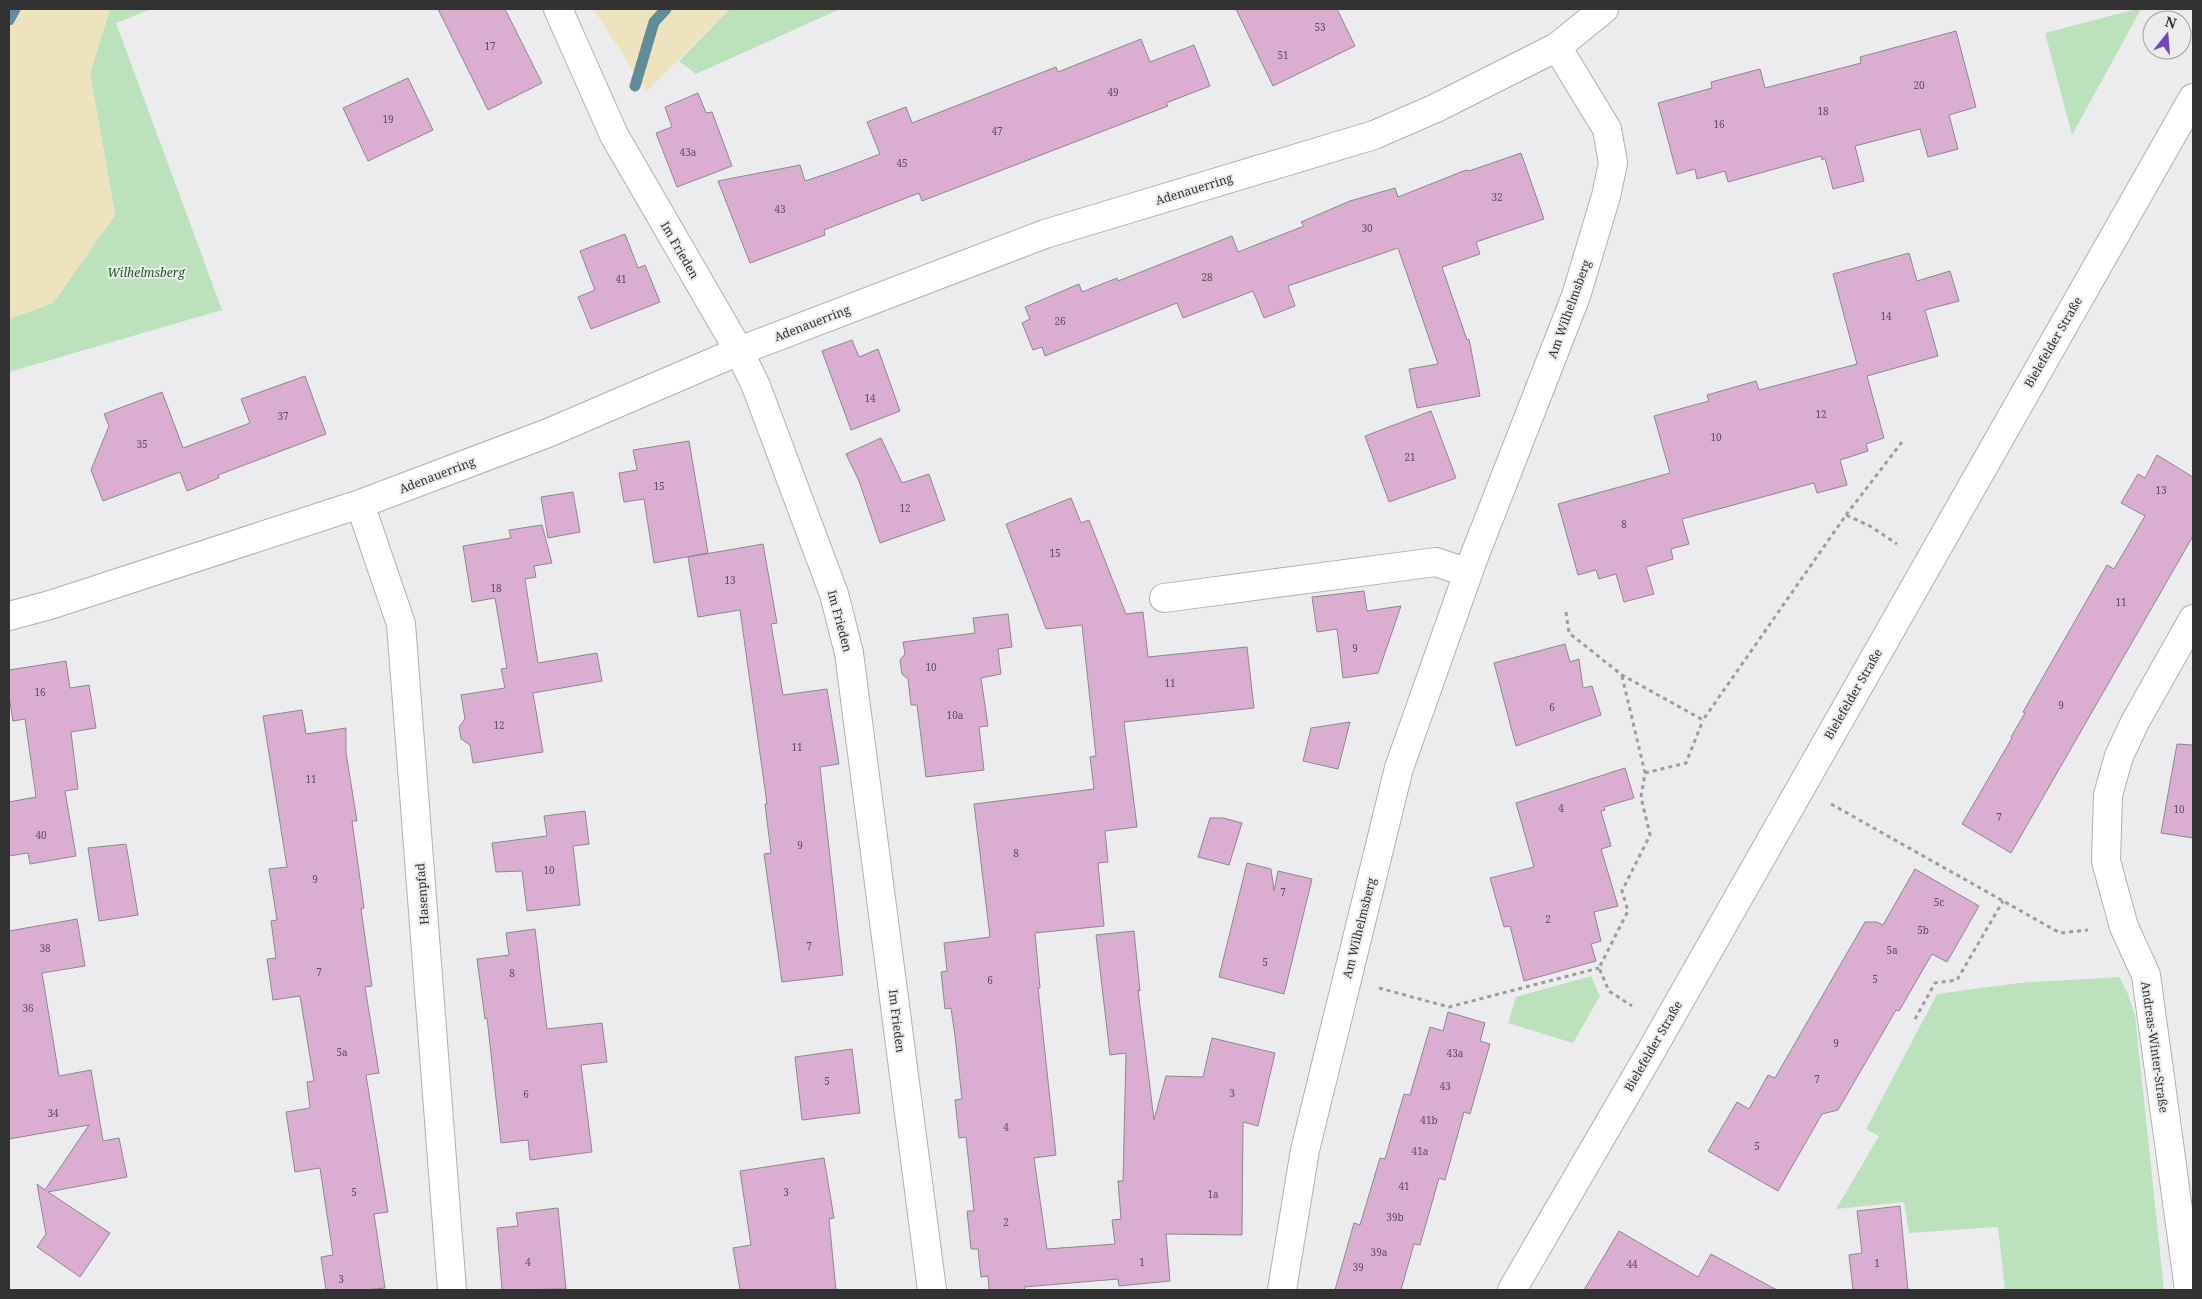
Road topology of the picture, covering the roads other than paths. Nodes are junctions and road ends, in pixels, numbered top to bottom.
1 (558, 9) edge
2 (1604, 9) edge
3 (1557, 47) junction
4 (2193, 98) edge
5 (739, 351) junction
6 (360, 504) junction
7 (1468, 573) junction
8 (1164, 598) dead end
9 (9, 616) edge
10 (2193, 619) edge
11 (452, 1290) edge
12 (932, 1290) edge
13 (1282, 1290) edge
14 (1512, 1290) edge
15 (2189, 1290) edge

1 - 5 street, Im Frieden
2 - 3 street, Adenauerring
3 - 5 street, Adenauerring
3 - 7 street, Am Wilhelmsberg
4 - 14 street, Bielefelder Straße
5 - 6 street, Adenauerring
5 - 12 street, Im Frieden
6 - 9 street, Adenauerring
6 - 11 street, Hasenpfad
7 - 8 street
7 - 13 street, Am Wilhelmsberg
10 - 15 street, Andreas-Winter-Straße

